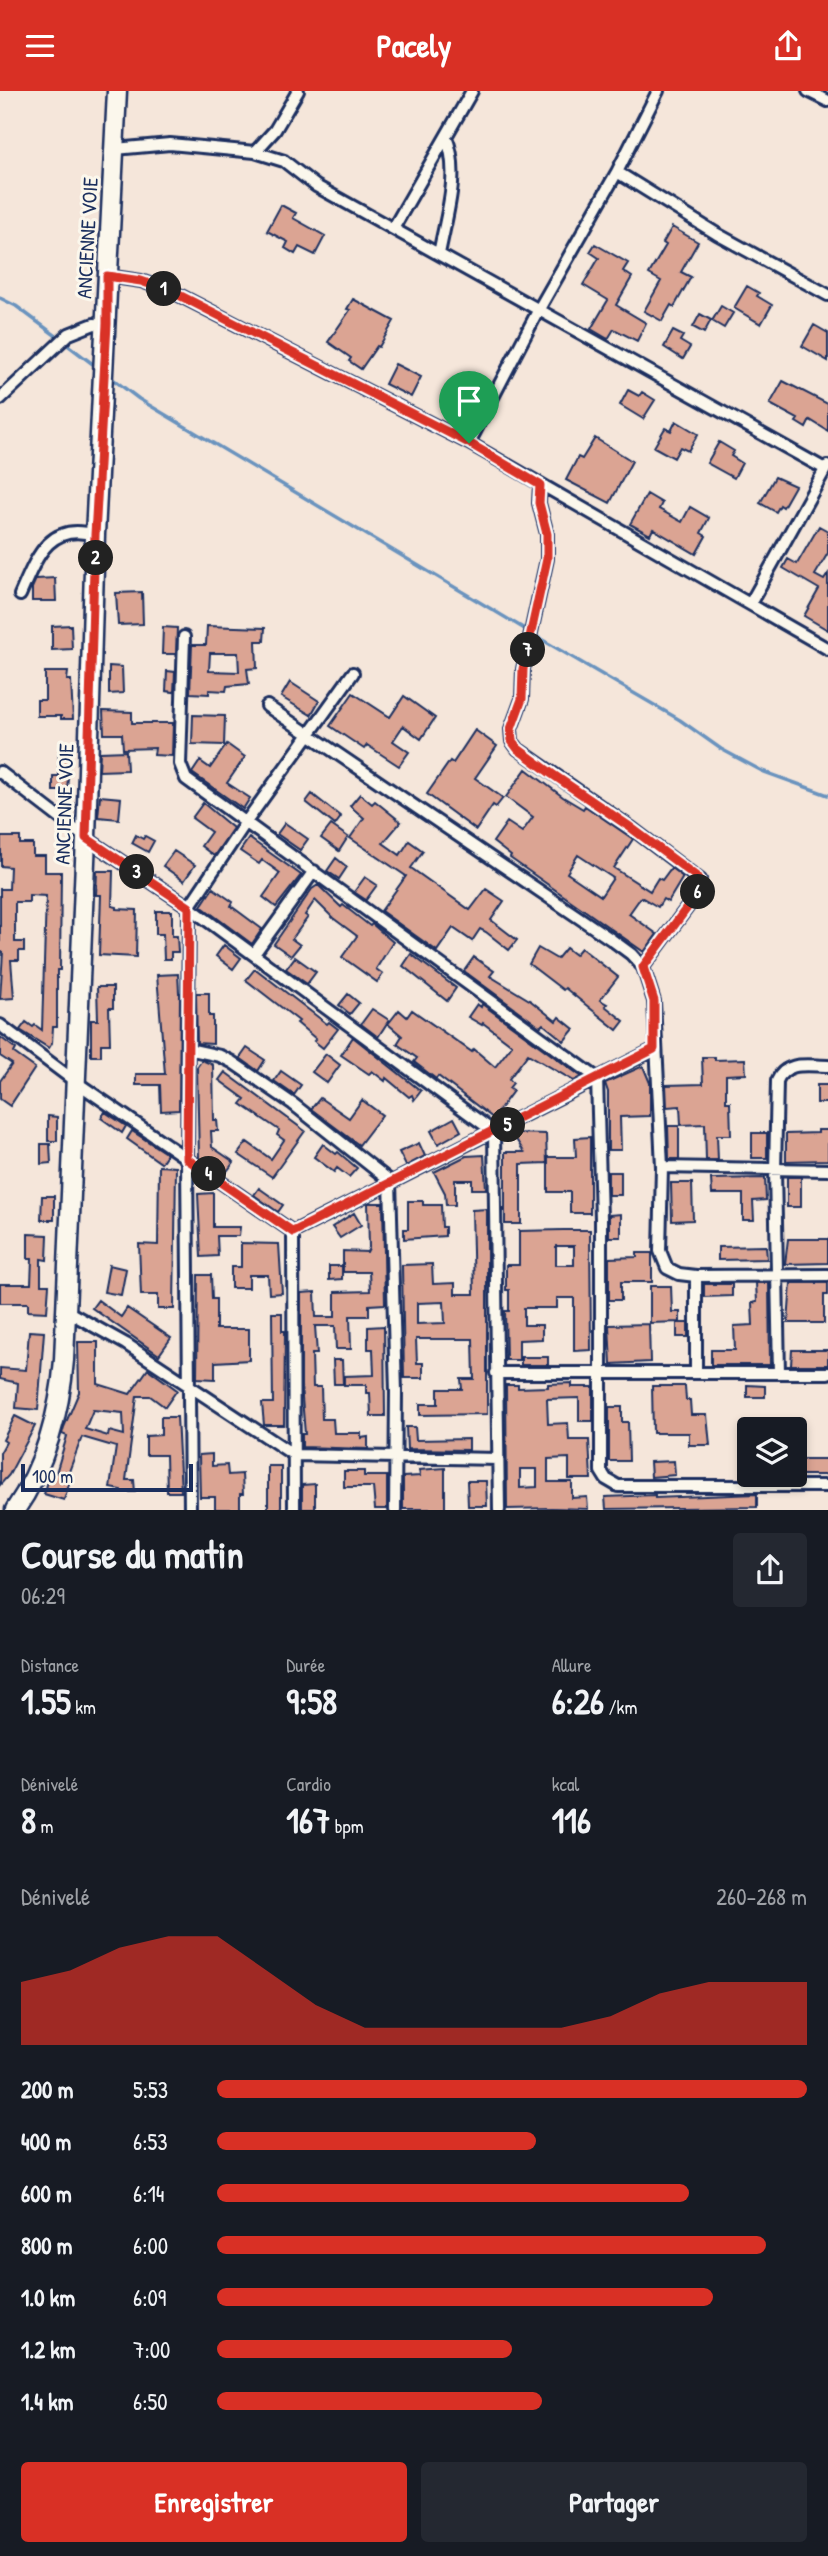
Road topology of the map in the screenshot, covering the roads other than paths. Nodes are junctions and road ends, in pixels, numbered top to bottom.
1 (117, 91) edge
2 (298, 91) edge
3 (472, 91) edge
4 (658, 91) edge
5 (808, 91) edge
6 (828, 101) edge
7 (446, 137) junction
8 (114, 149) junction
9 (255, 152) junction
10 (617, 172) junction
11 (394, 227) junction
12 (439, 254) junction
13 (107, 276) junction
14 (828, 295) edge
15 (539, 309) junction
16 (107, 324) junction
17 (0, 399) edge
18 (469, 443) junction
19 (826, 466) edge
20 (540, 485) junction
21 (95, 535) junction
22 (20, 595) dead end
23 (750, 604) junction
24 (184, 637) dead end
25 (828, 649) edge
26 (354, 673) dead end
27 (267, 706) dead end
28 (311, 734) junction
29 (0, 772) edge
30 (246, 822) junction
31 (86, 838) junction
32 (314, 871) junction
33 (189, 907) junction
34 (254, 954) junction
35 (643, 967) junction
36 (0, 1025) edge
37 (188, 1049) junction
38 (654, 1049) junction
39 (828, 1066) edge
40 (597, 1078) junction
41 (76, 1082) junction
42 (494, 1132) junction
43 (187, 1159) junction
44 (662, 1167) junction
45 (775, 1170) junction
46 (828, 1170) edge
47 (390, 1181) junction
48 (293, 1232) junction
49 (778, 1275) junction
50 (828, 1275) edge
51 (696, 1276) junction
52 (65, 1310) junction
53 (496, 1373) junction
54 (696, 1373) junction
55 (779, 1373) junction
56 (828, 1373) edge
57 (600, 1374) junction
58 (190, 1388) junction
59 (294, 1455) junction
60 (394, 1458) junction
61 (498, 1459) junction
62 (828, 1486) edge
63 (15, 1510) edge
64 (190, 1510) edge
65 (294, 1510) edge
66 (395, 1510) edge
67 (499, 1510) edge

1 - 8 main road, ANCIENNE VOIE
2 - 9 street
3 - 7 street
4 - 10 street
5 - 6 street
7 - 11 street
7 - 12 street
8 - 9 street
8 - 13 main road, ANCIENNE VOIE
9 - 11 street
10 - 14 street
10 - 15 street
11 - 12 street
12 - 15 street
13 - 16 main road, ANCIENNE VOIE
13 - 18 street
15 - 18 street
15 - 19 street
16 - 17 street
16 - 21 main road, ANCIENNE VOIE
18 - 20 street
19 - 23 street
20 - 23 street
20 - 35 street
21 - 22 street
21 - 31 main road, ANCIENNE VOIE
23 - 25 street
24 - 30 street
26 - 28 street
27 - 28 street
28 - 30 street
28 - 35 street
29 - 31 street
30 - 32 street
30 - 33 street
31 - 33 street
31 - 41 main road, ANCIENNE VOIE
32 - 34 street
32 - 40 street
33 - 34 street
33 - 37 street
34 - 42 street
35 - 38 street
36 - 41 street
37 - 43 street
37 - 47 street
38 - 40 street
38 - 44 street
39 - 45 street
40 - 42 street
40 - 57 street
41 - 43 street
41 - 52 main road, ANCIENNE VOIE
42 - 47 street
42 - 53 street
43 - 48 street
43 - 58 street
44 - 45 street
44 - 51 street
45 - 46 street
45 - 49 street
47 - 48 street
47 - 60 street
48 - 59 street
49 - 50 street
49 - 51 street
49 - 55 street
51 - 54 street
52 - 58 street
52 - 63 main road, ANCIENNE VOIE
53 - 57 street
53 - 61 street
54 - 55 street
54 - 57 street
55 - 56 street
57 - 62 street
58 - 59 street
58 - 64 street
59 - 60 street
59 - 65 street
60 - 61 street
60 - 66 street
61 - 67 street

